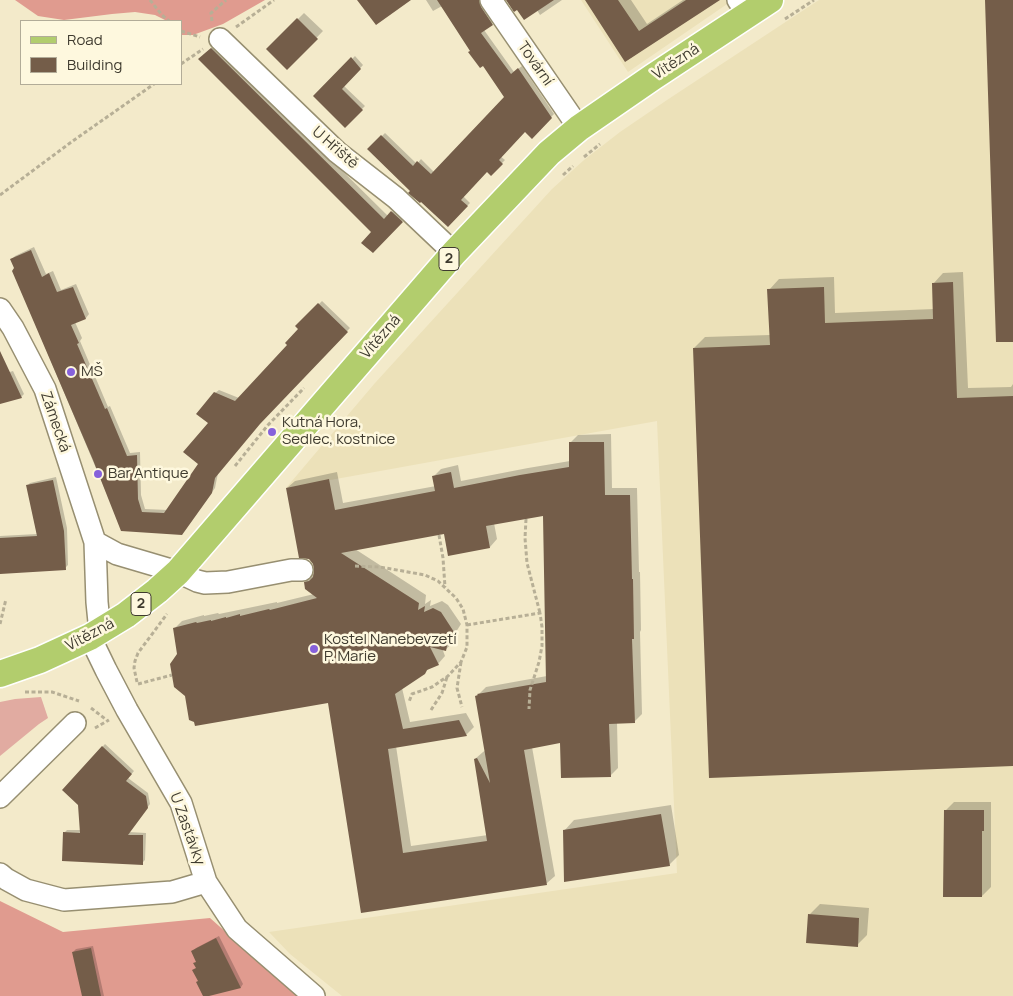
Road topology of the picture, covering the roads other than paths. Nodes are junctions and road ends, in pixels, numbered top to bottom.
1 (491, 0) edge
2 (743, 7) edge
3 (775, 11) edge
4 (214, 42) road end
5 (579, 128) junction
6 (454, 253) junction
7 (0, 309) edge
8 (95, 542) junction
9 (302, 570) dead end
10 (178, 572) junction
11 (95, 634) junction
12 (0, 674) edge
13 (75, 723) dead end
14 (0, 797) edge
15 (0, 874) edge
16 (206, 882) junction
17 (314, 996) edge

1 - 5 street, Tovární
2 - 3 main road, Vítězná / 2
2 - 5 main road, Vítězná / 2
4 - 6 street, U Hřiště
5 - 6 main road, Vítězná / 2
6 - 10 main road, Vítězná / 2
7 - 8 street, Zámecká
8 - 10 street
8 - 11 street, Zámecká
9 - 10 street
10 - 11 main road, Vítězná / 2
11 - 12 main road, Vítězná / 2
11 - 16 street, U Zastávky
13 - 14 street
15 - 16 street
16 - 17 street, U Zastávky

